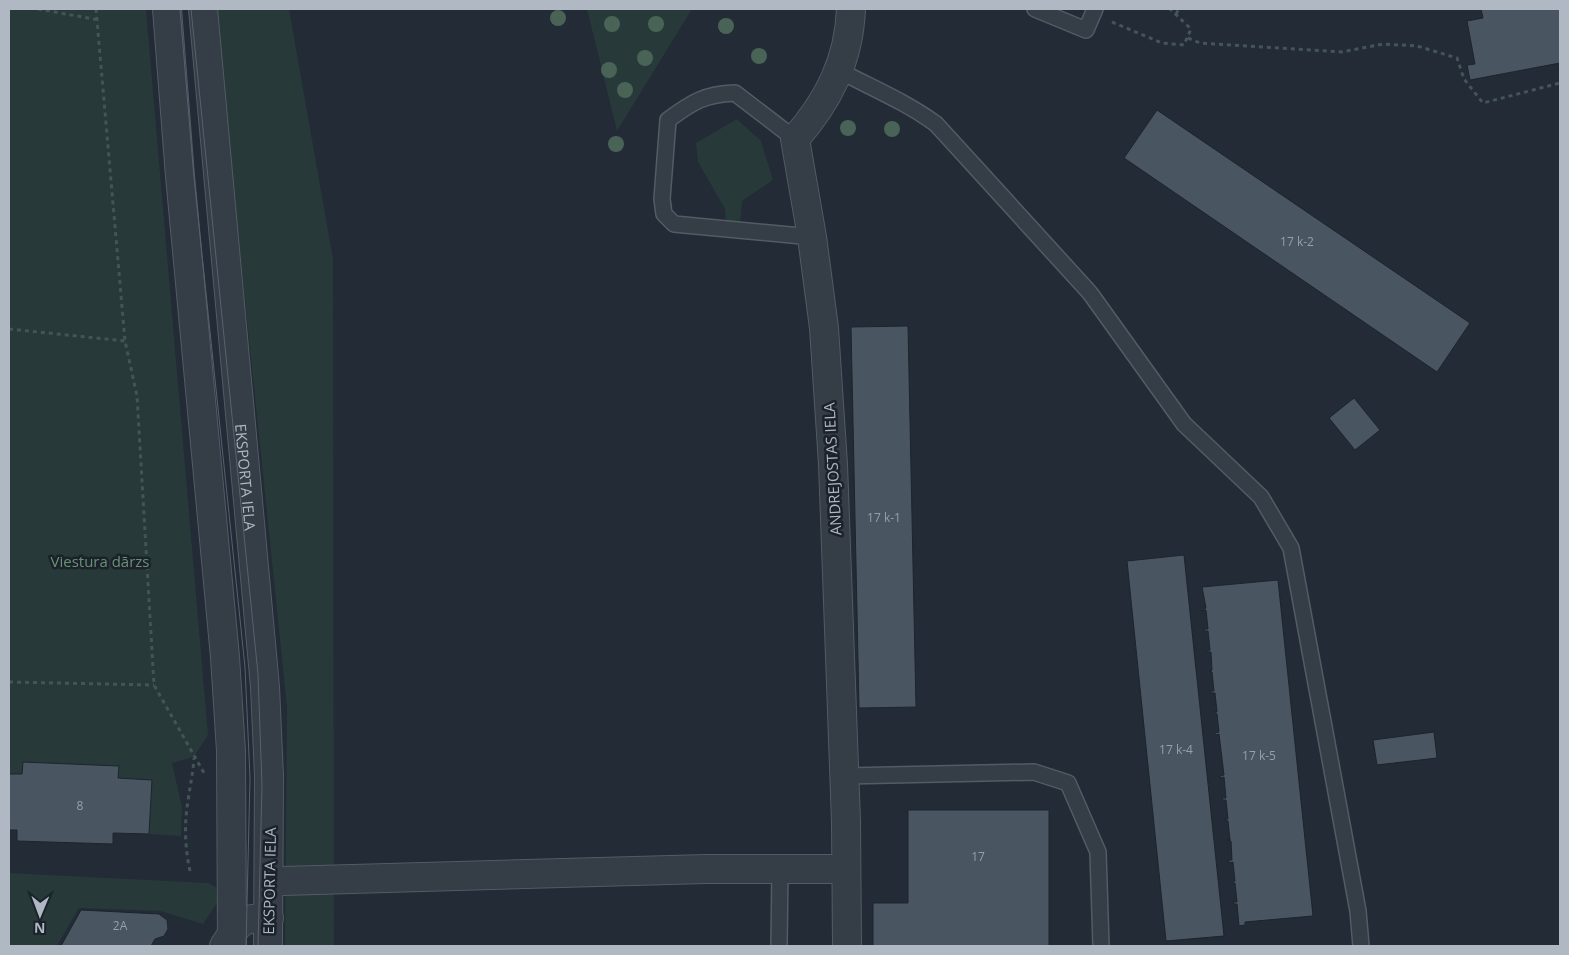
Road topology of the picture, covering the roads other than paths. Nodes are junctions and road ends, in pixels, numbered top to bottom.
1 (167, 9) edge
2 (203, 9) edge
3 (851, 9) edge
4 (1035, 9) edge
5 (1094, 12) edge
6 (840, 71) junction
7 (795, 139) junction
8 (812, 238) junction
9 (844, 776) junction
10 (780, 869) junction
11 (846, 869) junction
12 (282, 882) dead end
13 (269, 918) junction
14 (229, 942) edge
15 (268, 946) edge
16 (779, 946) edge
17 (846, 946) edge
18 (1102, 946) edge
19 (1361, 946) edge

1 - 14 street
2 - 13 street, EKSPORTA IELA
3 - 6 street
4 - 5 lane
6 - 7 street
6 - 19 lane
7 - 8 street, ANDREJOSTAS IELA
7 - 8 lane
8 - 9 street, ANDREJOSTAS IELA
9 - 11 street, ANDREJOSTAS IELA
9 - 18 lane
10 - 11 street
10 - 12 street
10 - 16 lane
11 - 17 street, ANDREJOSTAS IELA
13 - 14 street
13 - 15 street, EKSPORTA IELA

